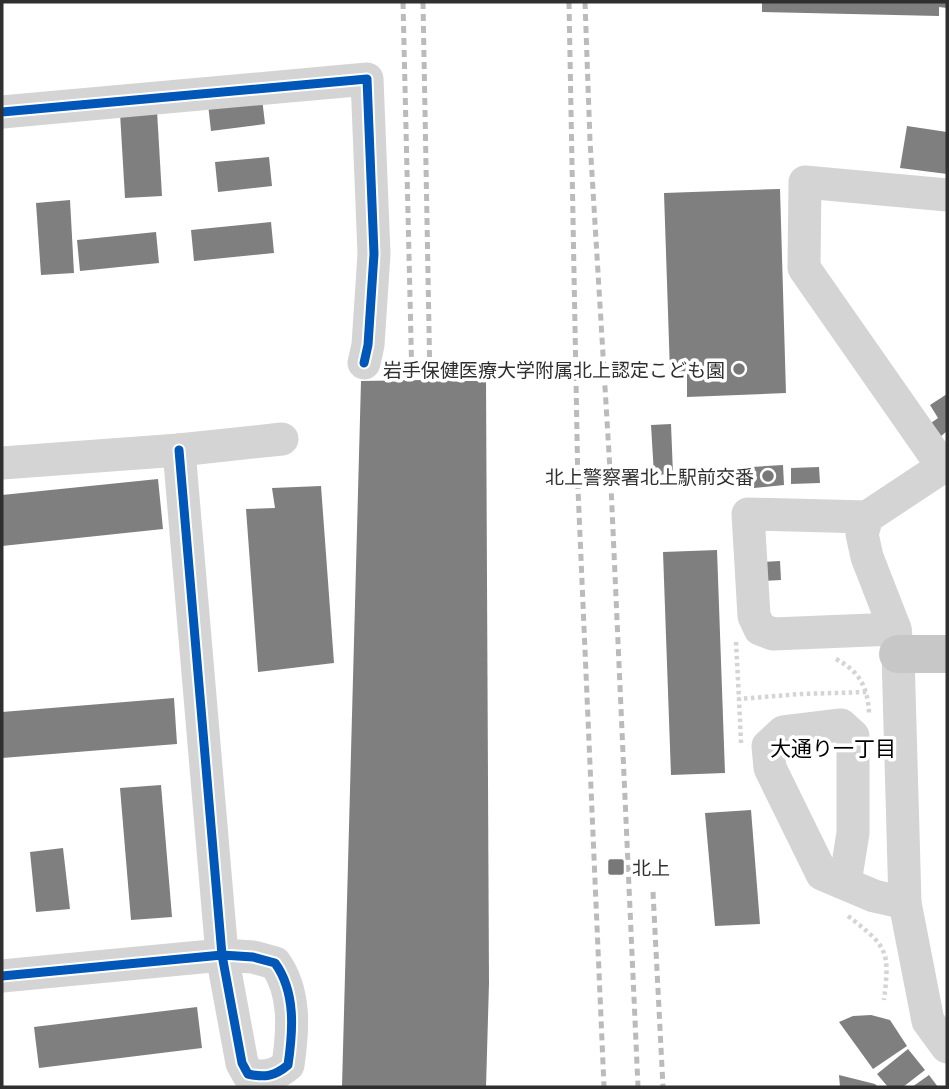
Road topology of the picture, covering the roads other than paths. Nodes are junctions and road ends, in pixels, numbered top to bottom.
1 (2, 112) edge
2 (947, 195) edge
3 (364, 363) dead end
4 (282, 439) dead end
5 (180, 450) junction
6 (2, 463) edge
7 (945, 466) edge
8 (867, 517) junction
9 (896, 641) junction
10 (947, 654) edge
11 (845, 883) dead end
12 (905, 903) junction
13 (222, 955) junction
14 (2, 976) edge
15 (947, 1046) edge
16 (298, 1076) edge

1 - 3 street
2 - 7 street
4 - 5 street
5 - 6 street
5 - 13 street
7 - 8 street
8 - 9 street
8 - 9 street
9 - 10 main road
9 - 12 street
11 - 12 street
12 - 15 street
13 - 14 street
13 - 16 street
13 - 16 street

